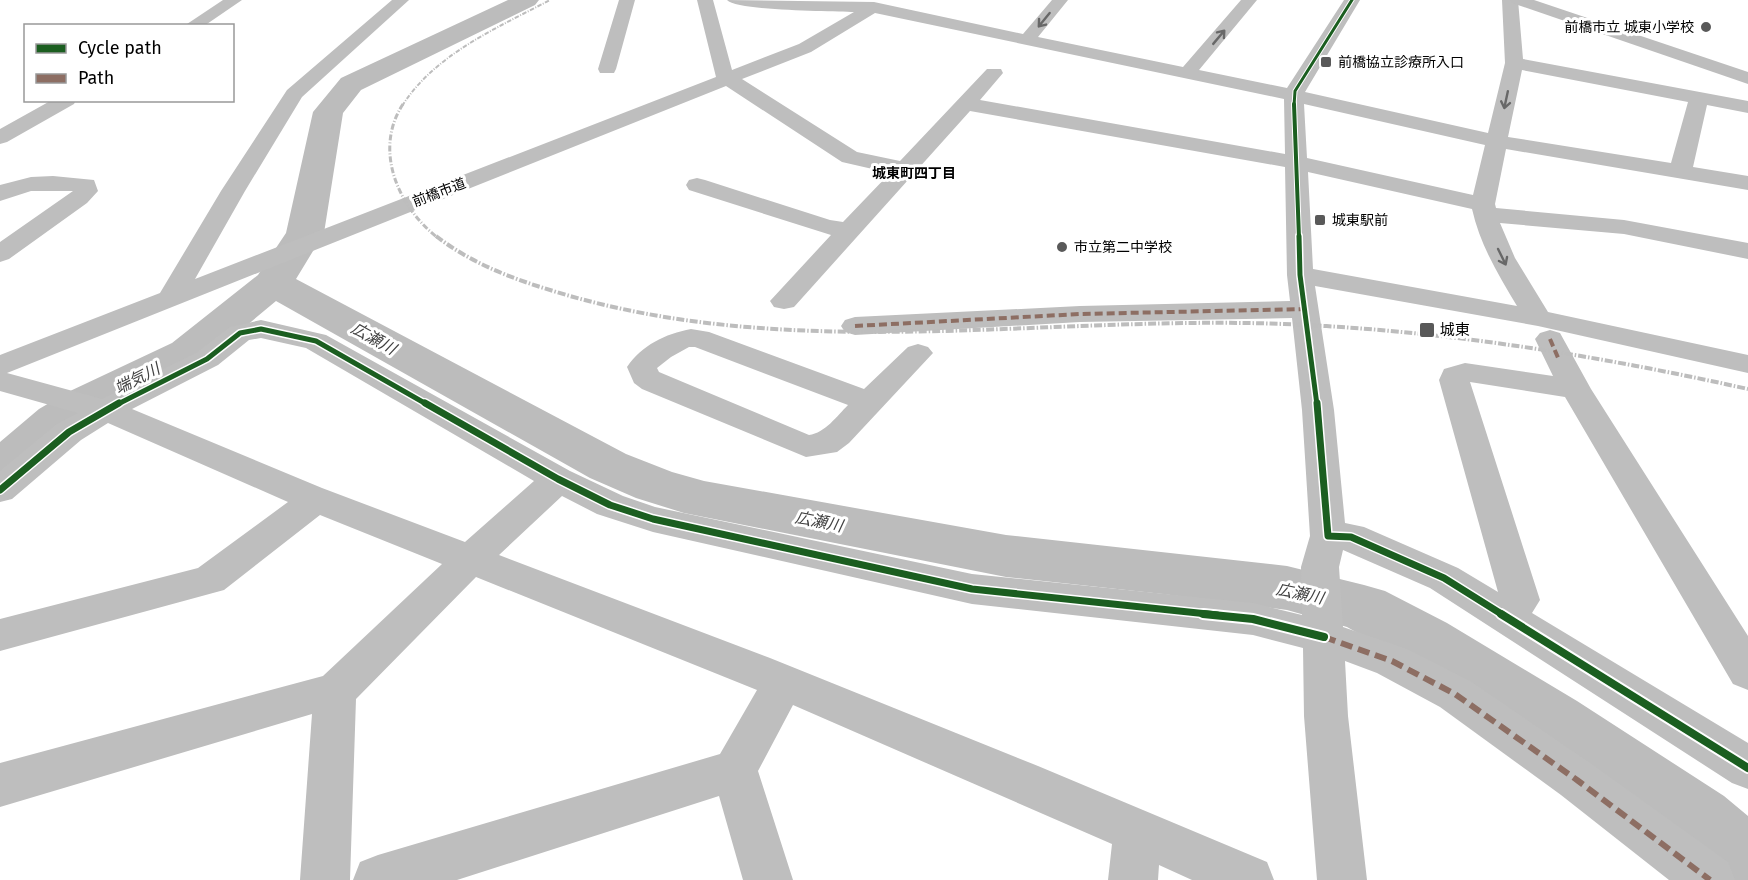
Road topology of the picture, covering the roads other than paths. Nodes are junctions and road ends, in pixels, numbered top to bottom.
1 (234, 0) edge
2 (401, 0) edge
3 (627, 0) edge
4 (705, 0) edge
5 (1060, 0) edge
6 (1249, 0) edge
7 (1352, 0) edge
8 (1510, 0) edge
9 (1518, 0) edge
10 (745, 1) edge
11 (879, 4) edge
12 (195, 24) edge
13 (1027, 40) junction
14 (1514, 63) junction
15 (607, 69) dead end
16 (994, 73) dead end
17 (1187, 73) junction
18 (1748, 78) edge
19 (727, 80) junction
20 (1294, 96) junction
21 (1699, 96) junction
22 (64, 102) edge
23 (967, 104) junction
24 (1748, 107) edge
25 (0, 122) edge
26 (27, 123) junction
27 (0, 138) edge
28 (1497, 141) junction
29 (1297, 163) junction
30 (904, 168) junction
31 (1682, 172) junction
32 (1748, 183) edge
33 (697, 185) dead end
34 (5, 188) edge
35 (1484, 209) junction
36 (848, 230) junction
37 (1748, 251) edge
38 (0, 254) edge
39 (1300, 275) junction
40 (171, 298) junction
41 (784, 301) dead end
42 (1305, 309) junction
43 (855, 326) dead end
44 (1556, 352) junction
45 (918, 353) dead end
46 (1748, 364) edge
47 (0, 366) edge
48 (0, 381) edge
49 (869, 402) junction
50 (108, 411) junction
51 (558, 479) junction
52 (0, 490) edge
53 (316, 499) junction
54 (1324, 551) junction
55 (471, 559) junction
56 (1508, 617) junction
57 (1323, 629) junction
58 (0, 635) edge
59 (1748, 672) edge
60 (784, 682) junction
61 (335, 692) junction
62 (1748, 768) edge
63 (735, 770) junction
64 (0, 785) edge
65 (1138, 832) junction
66 (325, 880) edge
67 (378, 880) edge
68 (768, 880) edge
69 (1133, 880) edge
70 (1249, 880) edge
71 (1342, 880) edge
72 (1710, 880) edge

1 - 12 street
2 - 40 street
3 - 15 street
4 - 19 street
5 -> 13 street
17 -> 6 street
7 - 20 street
8 - 14 street
9 - 18 main road
10 - 11 street
11 - 13 street
11 - 19 street, 前橋市道
13 - 17 street
14 - 21 street
14 -> 28 street
16 - 23 street
17 - 20 street
19 - 30 street
19 - 40 street, 前橋市道
20 - 28 street
20 - 29 street
21 - 24 street
21 - 31 street
22 - 26 street
23 - 29 street
23 - 30 street
25 - 26 street
26 - 27 street
28 - 31 street
28 - 35 street
29 - 35 street
29 - 39 street
30 - 36 street
31 - 32 street
33 - 36 street
34 - 38 street
35 - 37 street
35 -> 44 street
36 - 41 street
39 - 42 street
39 - 44 street
40 - 47 street, 前橋市道
42 - 43 street
42 - 54 street
44 - 46 street
44 - 56 street
44 - 59 street
45 - 49 street
48 - 50 street
49 - 49 street
50 - 51 street
50 - 52 street
50 - 53 street
51 - 55 street
51 - 57 street
53 - 55 street
53 - 58 street
54 - 56 street
54 - 57 street
55 - 60 street
55 - 61 street
56 - 62 street
57 - 71 street
57 - 72 street
60 - 63 street
60 - 65 street
61 - 64 street
61 - 66 street
63 - 67 street
63 - 68 street
65 - 69 street
65 - 70 street

